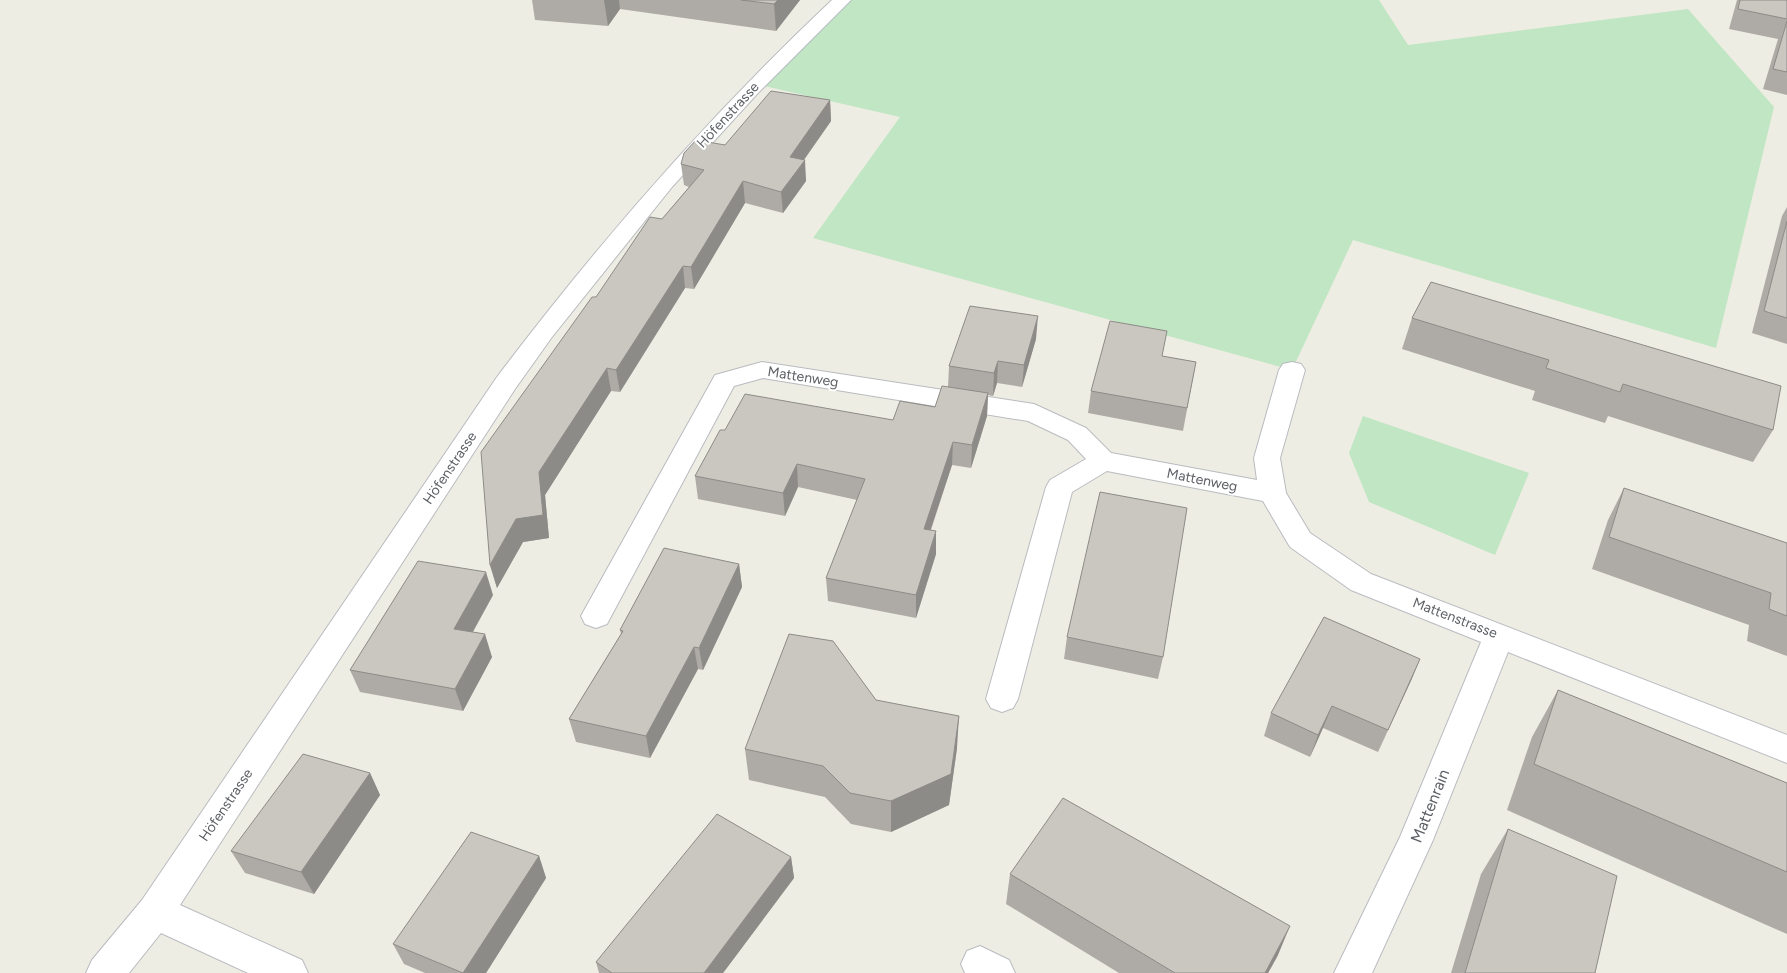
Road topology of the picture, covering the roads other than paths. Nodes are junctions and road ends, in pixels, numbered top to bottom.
1 (842, 0) edge
2 (1292, 370) dead end
3 (1103, 461) junction
4 (1272, 494) junction
5 (596, 616) dead end
6 (1499, 636) junction
7 (1002, 699) dead end
8 (1787, 749) edge
9 (155, 912) junction
10 (105, 973) edge
11 (289, 973) edge
12 (1353, 973) edge

1 - 9 street, Höfenstrasse
2 - 4 street, Mattenstrasse
3 - 4 street, Mattenweg
3 - 5 street, Mattenweg
3 - 7 street
4 - 6 street, Mattenstrasse
6 - 8 street, Mattenstrasse
6 - 12 street, Mattenrain
9 - 10 street, Höfenstrasse
9 - 11 street

